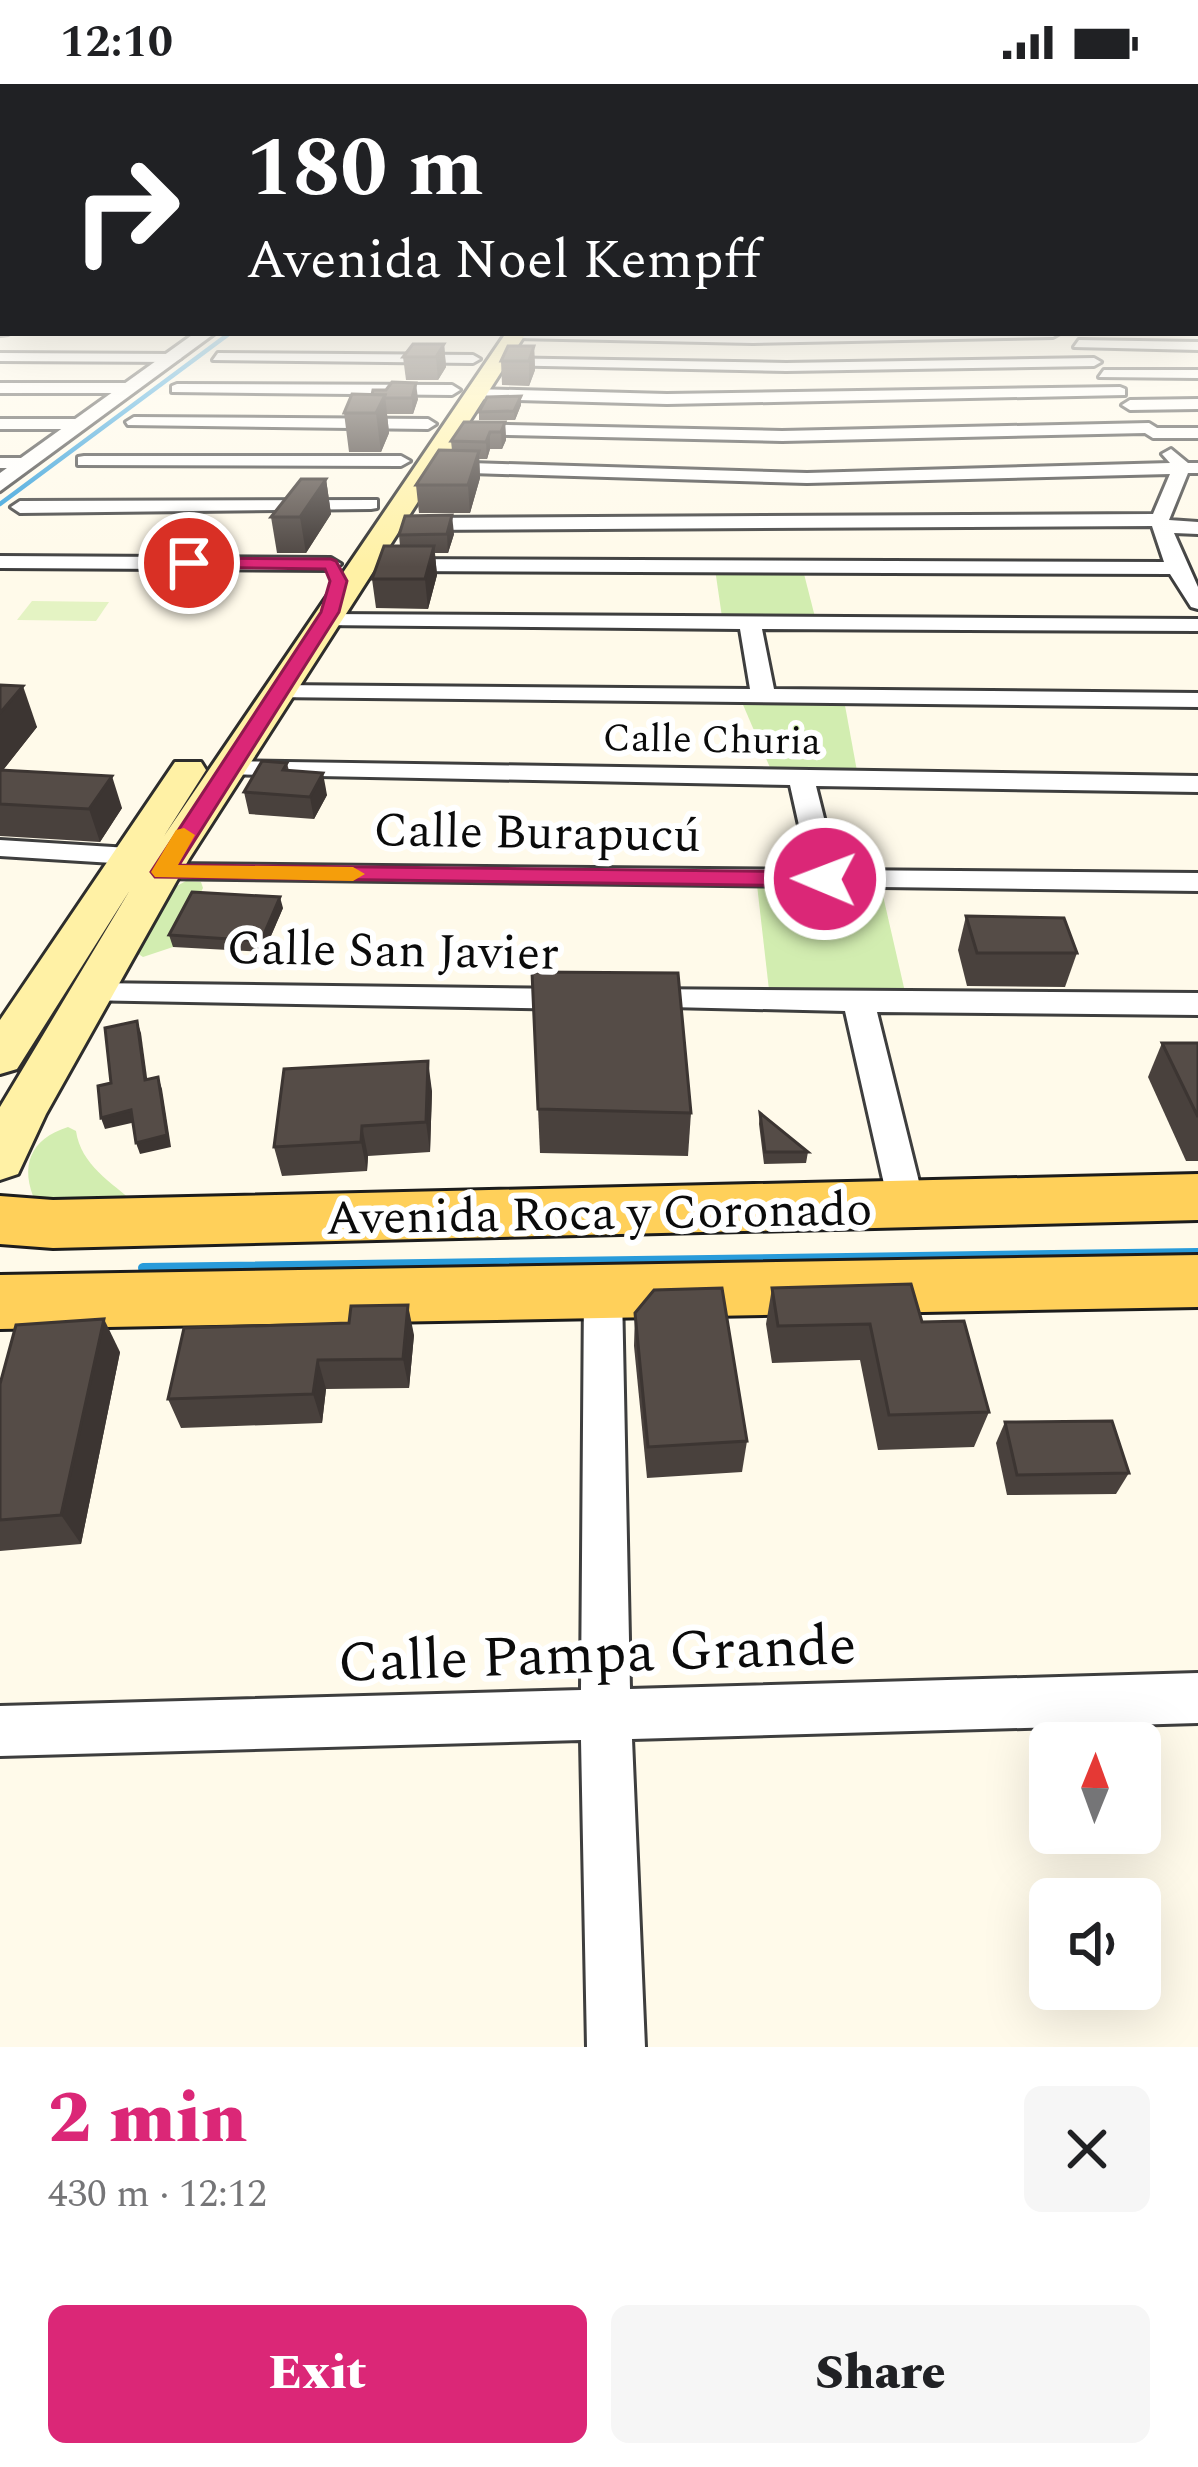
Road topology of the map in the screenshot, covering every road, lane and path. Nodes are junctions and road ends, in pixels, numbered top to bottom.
1 (136, 384) edge
2 (465, 384) edge
3 (1112, 384) edge
4 (0, 388) edge
5 (130, 388) junction
6 (177, 389) dead end
7 (458, 393) junction
8 (1125, 399) junction
9 (1198, 404) edge
10 (134, 422) dead end
11 (0, 424) edge
12 (80, 424) junction
13 (440, 426) junction
14 (1151, 430) junction
15 (1198, 433) edge
16 (84, 461) dead end
17 (410, 462) junction
18 (0, 463) edge
19 (28, 463) junction
20 (1190, 468) edge
21 (0, 484) edge
22 (20, 507) dead end
23 (382, 519) junction
24 (1161, 524) junction
25 (1198, 528) edge
26 (346, 553) junction
27 (0, 562) edge
28 (1176, 568) junction
29 (1198, 603) edge
30 (328, 616) junction
31 (750, 625) junction
32 (1198, 625) edge
33 (277, 692) junction
34 (764, 694) junction
35 (1198, 700) edge
36 (218, 723) junction
37 (225, 769) junction
38 (801, 778) junction
39 (1198, 784) edge
40 (0, 848) edge
41 (142, 869) junction
42 (825, 879) junction
43 (1198, 882) edge
44 (91, 994) junction
45 (859, 1002) junction
46 (1198, 1004) edge
47 (0, 1057) edge
48 (0, 1160) edge
49 (1198, 1197) edge
50 (907, 1206) junction
51 (0, 1220) edge
52 (1198, 1281) edge
53 (603, 1293) junction
54 (0, 1302) edge
55 (1198, 1698) edge
56 (606, 1715) junction
57 (0, 1731) edge
58 (616, 2047) edge

1 - 5 street
2 - 7 main road
3 - 8 street
4 - 5 street
5 - 12 street
6 - 7 street
7 - 8 street
7 - 13 main road
8 - 9 street
8 - 14 street
10 - 13 street
11 - 12 street
12 - 19 street
13 - 14 street
13 - 17 main road
14 - 15 street
14 - 20 street
16 - 17 street
17 - 20 street
17 - 23 main road
18 - 19 street
19 - 21 street
20 - 24 street
22 - 23 street
23 - 24 street
23 - 26 main road
24 - 25 street
24 - 28 street
26 - 27 street
26 - 28 street
26 - 30 main road
26 - 36 main road
28 - 29 street
30 - 31 street
30 - 33 main road
31 - 32 street
31 - 34 street
33 - 34 street
33 - 37 main road
34 - 35 street
36 - 37 main road
36 - 41 main road
37 - 38 street, Calle Churia
37 - 41 main road
38 - 39 street, Calle Churia
38 - 42 street
40 - 41 street, Calle Burapucú
41 - 42 street, Calle Burapucú
41 - 44 main road
41 - 44 main road
41 - 47 main road
42 - 43 street, Calle Burapucú
44 - 45 street, Calle San Javier
44 - 48 main road
45 - 46 street, Calle San Javier
45 - 50 street
49 - 50 main road, Avenida Roca y Coronado
50 - 51 main road, Avenida Roca y Coronado
52 - 53 main road, Avenida Roca y Coronado
53 - 54 main road, Avenida Roca y Coronado
53 - 56 street
55 - 56 street, Calle Pampa Grande
56 - 57 street, Calle Pampa Grande
56 - 58 street

